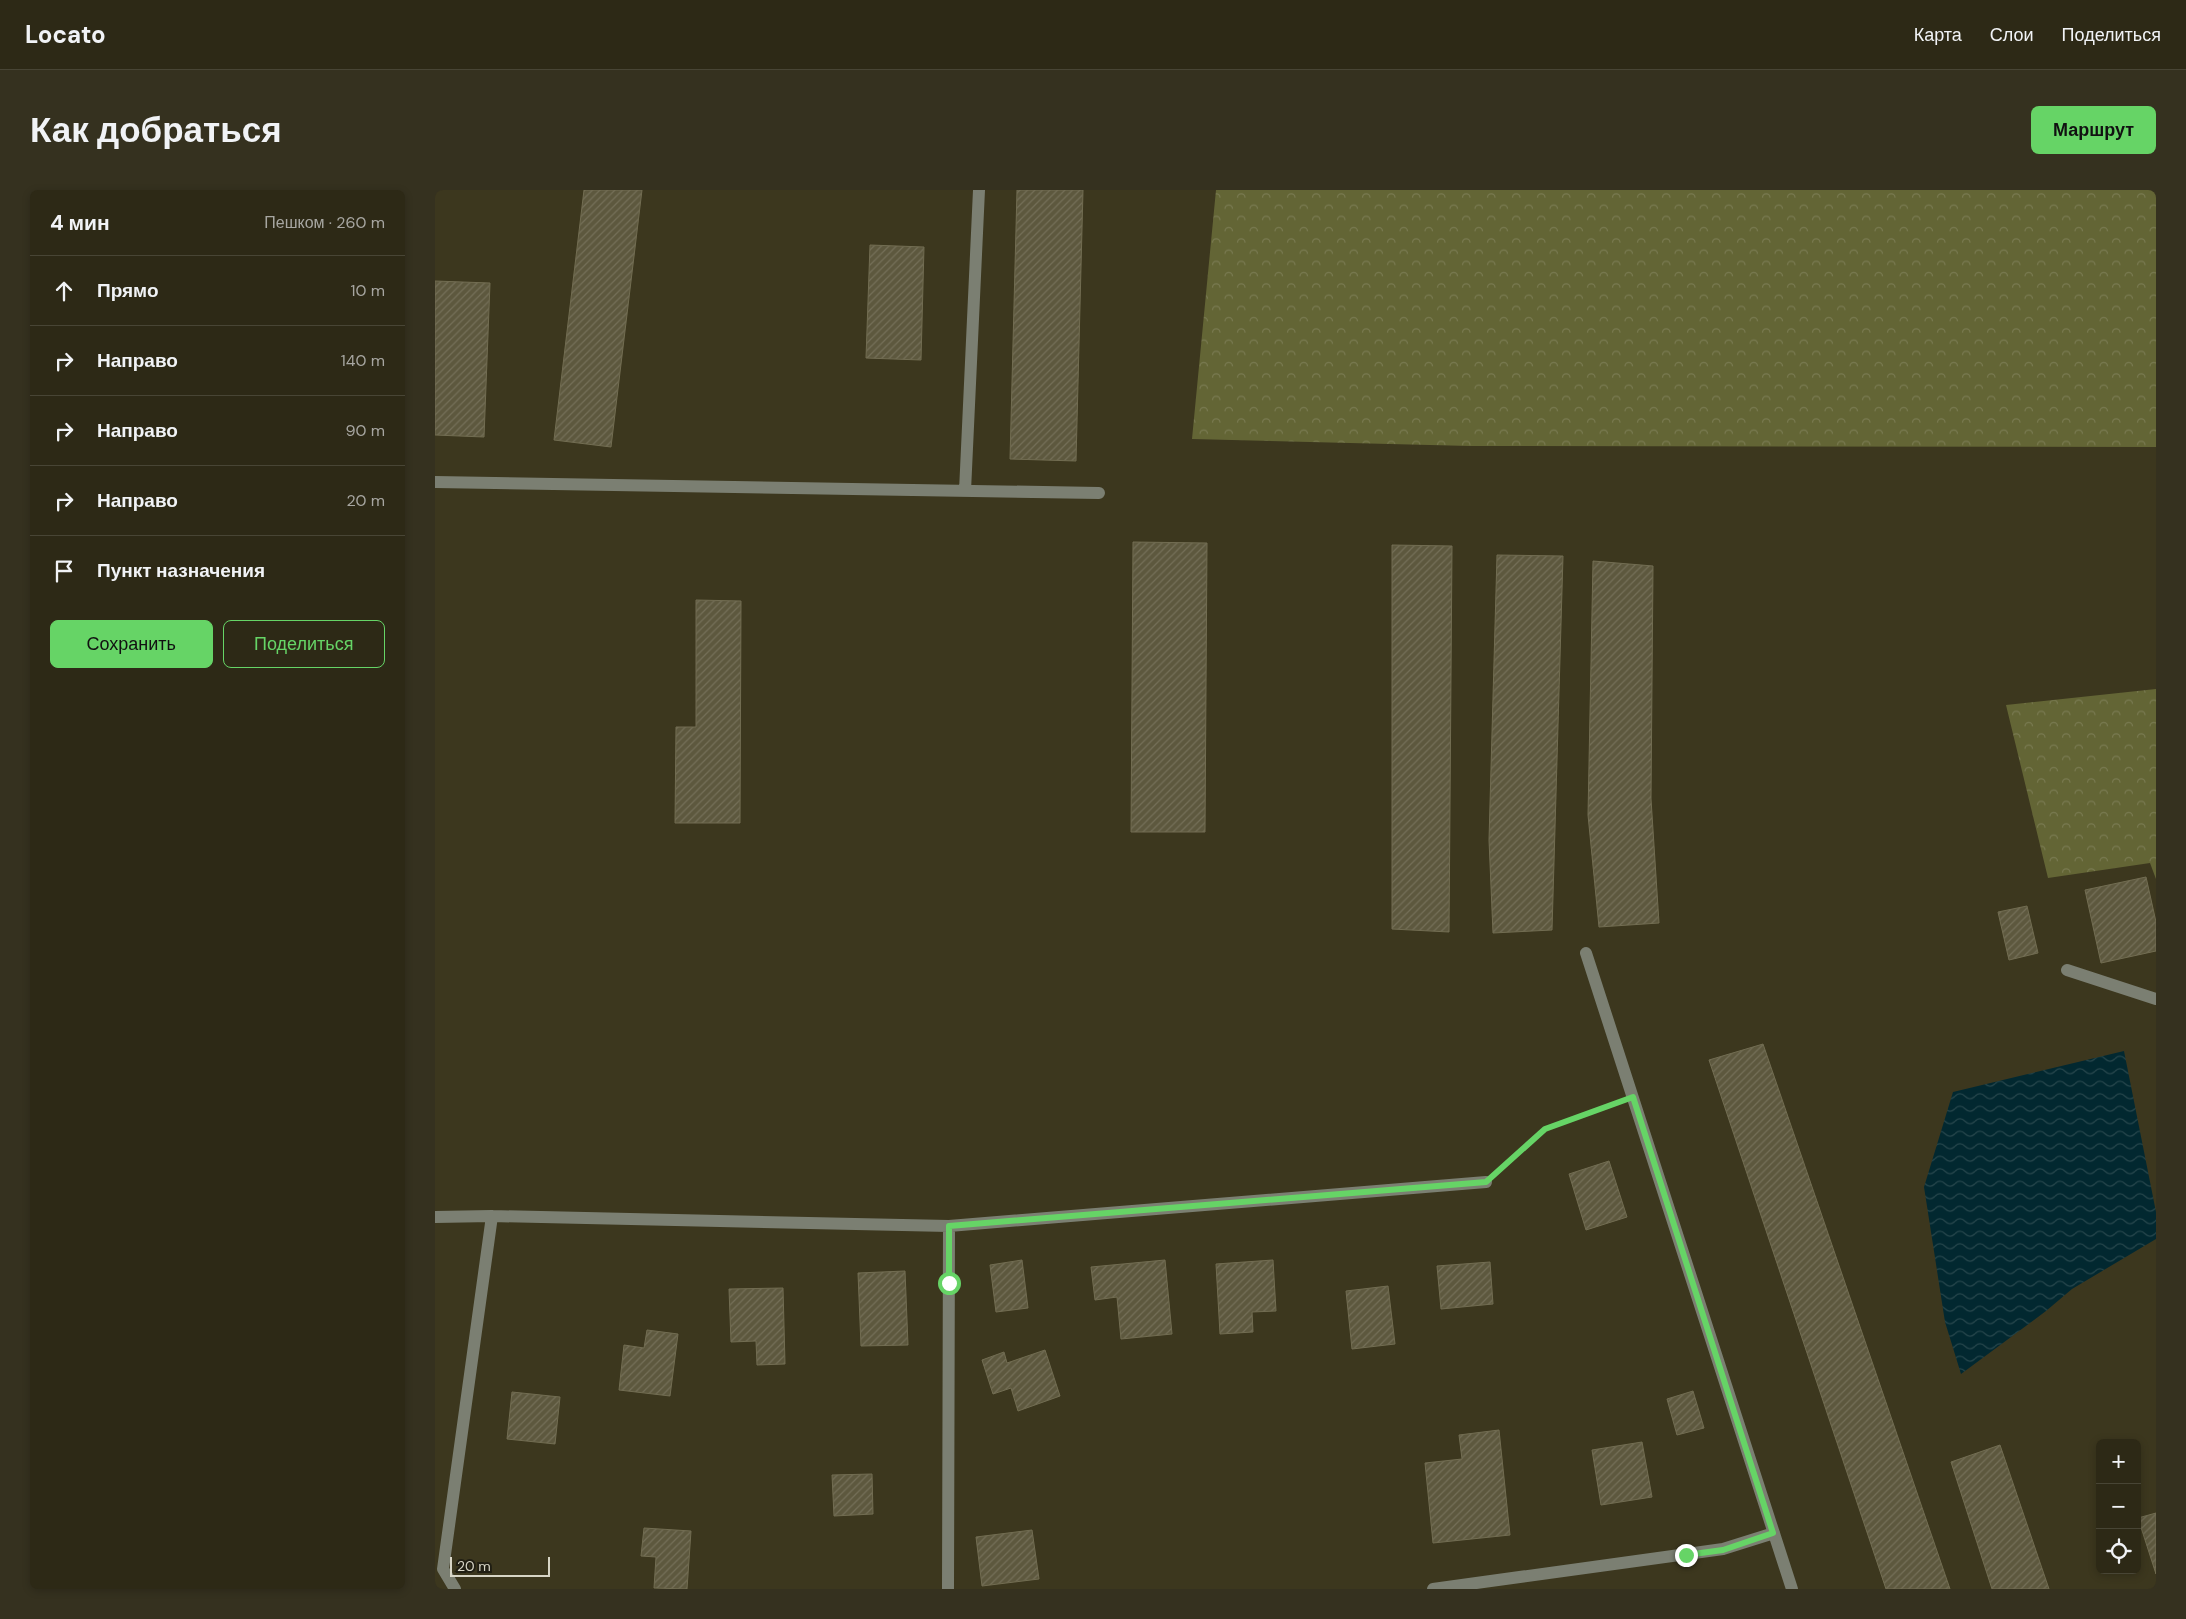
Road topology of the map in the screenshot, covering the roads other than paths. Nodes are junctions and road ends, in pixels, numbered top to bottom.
1 (979, 190) edge
2 (435, 482) edge
3 (965, 491) junction
4 (1099, 493) dead end
5 (1586, 953) dead end
6 (2067, 970) dead end
7 (2156, 999) edge
8 (1486, 1182) road end
9 (492, 1216) junction
10 (435, 1217) edge
11 (949, 1226) junction
12 (1773, 1533) junction
13 (455, 1589) edge
14 (948, 1589) edge
15 (1433, 1589) edge
16 (1792, 1589) edge

1 - 3 street
2 - 3 street
3 - 4 street
5 - 12 street
6 - 7 street
8 - 11 street
9 - 10 street
9 - 11 street
9 - 13 street
11 - 14 street
12 - 15 street
12 - 16 street

